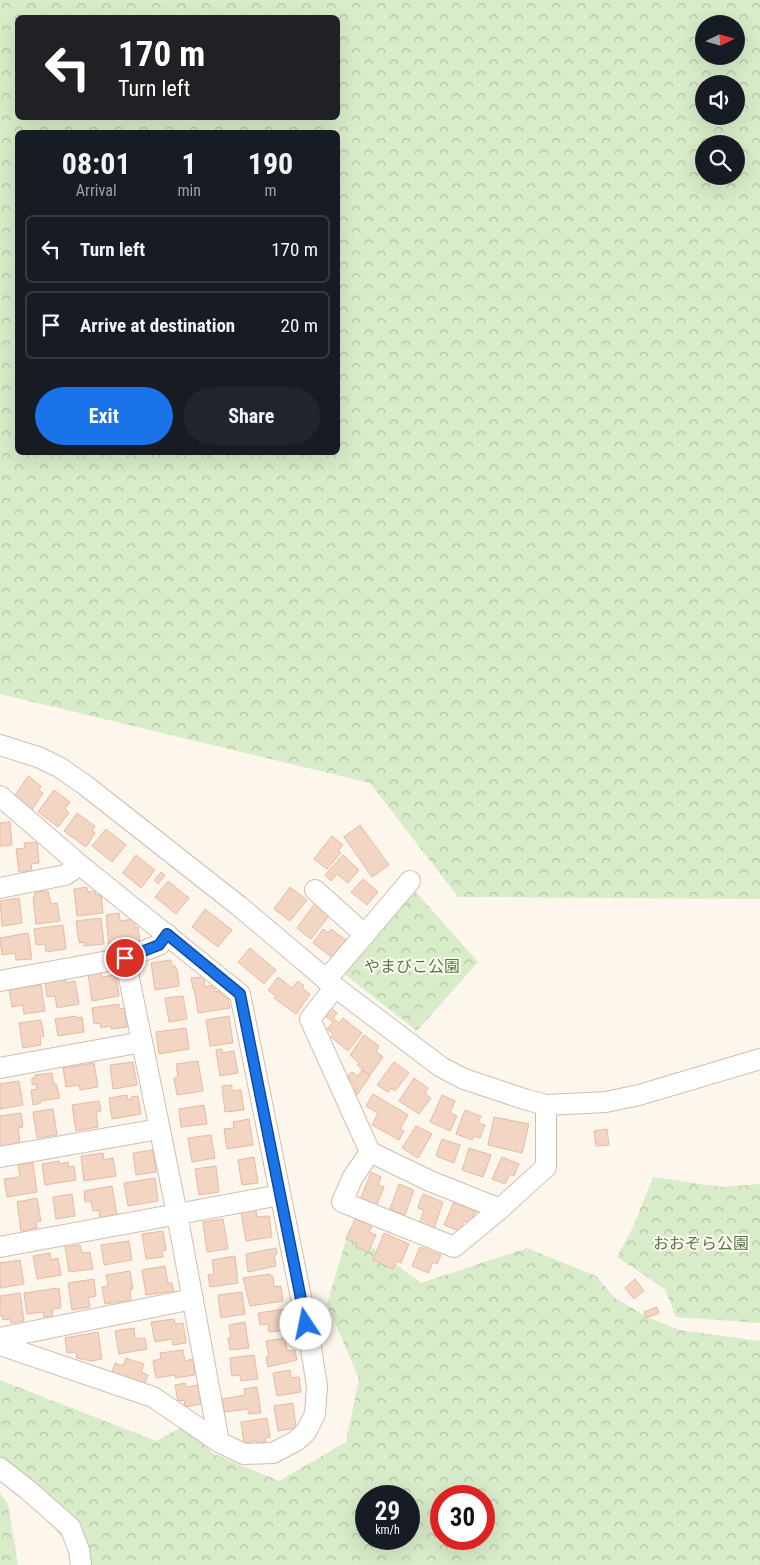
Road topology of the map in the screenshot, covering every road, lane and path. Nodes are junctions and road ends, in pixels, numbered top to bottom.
1 (0, 745) edge
2 (0, 755) edge
3 (0, 796) edge
4 (80, 865) junction
5 (410, 881) dead end
6 (0, 888) edge
7 (315, 890) dead end
8 (167, 934) junction
9 (364, 935) junction
10 (125, 958) junction
11 (0, 981) edge
12 (330, 984) junction
13 (142, 1042) junction
14 (760, 1058) edge
15 (0, 1068) edge
16 (546, 1105) junction
17 (159, 1129) junction
18 (370, 1152) junction
19 (0, 1158) edge
20 (280, 1195) junction
21 (500, 1209) junction
22 (177, 1214) junction
23 (0, 1247) edge
24 (193, 1299) junction
25 (0, 1338) edge
26 (0, 1345) edge
27 (219, 1442) junction
28 (0, 1468) edge
29 (81, 1565) edge

1 - 2 street
1 - 12 street
3 - 4 street
4 - 6 street
4 - 8 street
5 - 9 street
7 - 9 street
8 - 10 street
8 - 20 street
9 - 12 street
10 - 11 street
10 - 13 street
12 - 16 street
12 - 18 street
13 - 15 street
13 - 17 street
14 - 16 street
16 - 21 street
17 - 19 street
17 - 22 street
18 - 21 street
18 - 21 street
20 - 22 street
20 - 27 street
22 - 23 street
22 - 24 street
24 - 25 street
24 - 27 street
26 - 27 street
28 - 29 street

